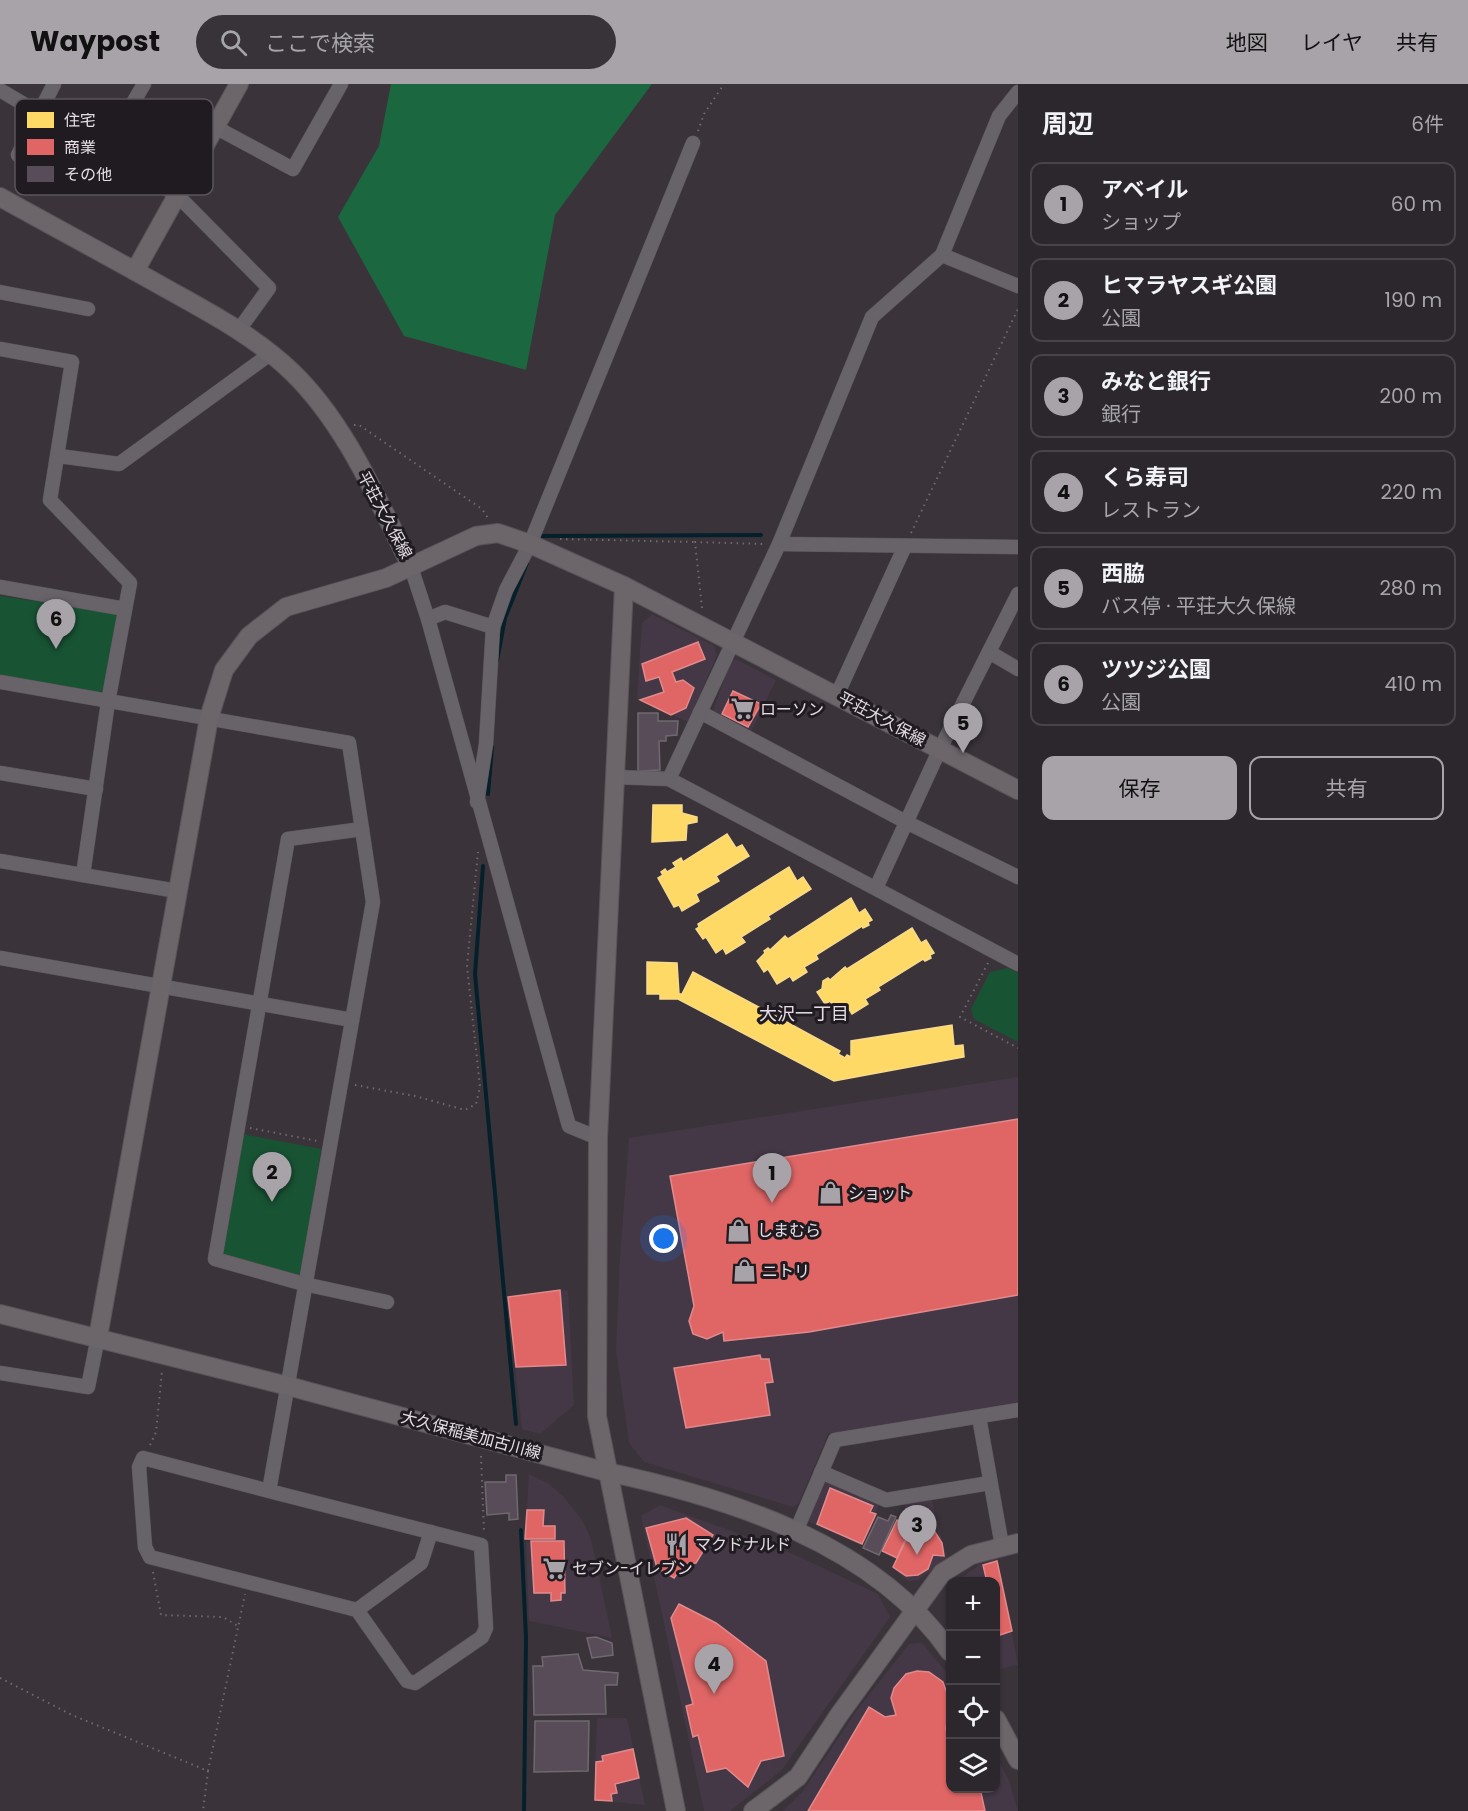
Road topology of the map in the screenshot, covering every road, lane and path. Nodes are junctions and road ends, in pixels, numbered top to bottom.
1 (54, 84) edge
2 (144, 84) edge
3 (239, 84) edge
4 (341, 84) edge
5 (724, 84) edge
6 (0, 90) edge
7 (1018, 92) edge
8 (17, 99) edge
9 (46, 99) edge
10 (135, 99) edge
11 (215, 126) junction
12 (213, 130) edge
13 (693, 142) joint
14 (177, 195) joint
15 (0, 197) edge
16 (942, 255) junction
17 (135, 271) junction
18 (1018, 286) edge
19 (0, 292) edge
20 (88, 309) dead end
21 (1018, 309) edge
22 (238, 332) junction
23 (0, 349) edge
24 (270, 354) junction
25 (337, 429) junction
26 (59, 456) junction
27 (498, 533) junction
28 (695, 542) junction
29 (779, 544) junction
30 (905, 546) junction
31 (536, 547) junction
32 (1018, 547) edge
33 (410, 564) junction
34 (624, 586) junction
35 (0, 587) edge
36 (1018, 594) edge
37 (125, 609) junction
38 (428, 619) junction
39 (700, 624) junction
40 (493, 627) junction
41 (734, 641) junction
42 (989, 652) junction
43 (1018, 669) edge
44 (0, 682) edge
45 (837, 696) junction
46 (108, 702) junction
47 (700, 712) junction
48 (209, 718) junction
49 (940, 749) junction
50 (0, 773) edge
51 (614, 777) junction
52 (669, 779) junction
53 (96, 789) junction
54 (1018, 790) edge
55 (477, 802) junction
56 (906, 822) junction
57 (362, 829) junction
58 (490, 846) junction
59 (0, 861) edge
60 (83, 875) junction
61 (1018, 877) edge
62 (876, 888) junction
63 (177, 891) junction
64 (994, 952) junction
65 (0, 958) edge
66 (1018, 964) edge
67 (159, 987) junction
68 (260, 1003) junction
69 (352, 1020) junction
70 (1018, 1048) edge
71 (341, 1082) junction
72 (238, 1126) junction
73 (598, 1138) junction
74 (330, 1143) junction
75 (304, 1284) junction
76 (387, 1302) dead end
77 (0, 1314) edge
78 (98, 1337) junction
79 (164, 1355) junction
80 (0, 1374) edge
81 (288, 1386) junction
82 (1018, 1410) edge
83 (979, 1417) junction
84 (480, 1438) junction
85 (143, 1458) junction
86 (607, 1472) junction
87 (821, 1473) junction
88 (990, 1483) junction
89 (269, 1491) junction
90 (797, 1529) junction
91 (431, 1532) junction
92 (481, 1545) junction
93 (1010, 1545) edge
94 (150, 1557) junction
95 (247, 1583) junction
96 (914, 1609) junction
97 (357, 1610) junction
98 (238, 1626) junction
99 (946, 1645) edge
100 (0, 1678) edge
101 (1000, 1725) edge
102 (1016, 1749) edge
103 (208, 1772) junction
104 (203, 1811) edge
105 (676, 1811) edge
106 (753, 1811) edge

1 - 9 street
2 - 10 street
3 - 11 street
4 - 11 street
5 - 13 path
6 - 8 street
7 - 16 street
11 - 12 street
13 - 31 street
14 - 17 street
14 - 22 street
15 - 17 street, 平荘大久保線
16 - 18 street
16 - 29 street
17 - 22 street, 平荘大久保線
19 - 20 street
21 - 30 path
22 - 24 street, 平荘大久保線
23 - 26 street
24 - 25 street, 平荘大久保線
24 - 26 street
25 - 27 path
25 - 33 street, 平荘大久保線
26 - 37 street
27 - 31 street, 平荘大久保線
27 - 33 street, 平荘大久保線
28 - 29 path
28 - 31 path
28 - 39 path
29 - 30 street
29 - 41 street
30 - 32 street
30 - 45 street
31 - 34 street, 平荘大久保線
31 - 40 street
33 - 38 street
33 - 48 street
34 - 39 street, 平荘大久保線
34 - 51 street
35 - 37 street
36 - 42 street
37 - 46 street
38 - 40 street
38 - 55 street
39 - 41 street, 平荘大久保線
40 - 55 street
41 - 45 street, 平荘大久保線
41 - 47 street
42 - 43 street
42 - 49 street
44 - 46 street
45 - 49 street, 平荘大久保線
46 - 48 street
46 - 53 street
47 - 52 street
47 - 56 street
48 - 57 street
48 - 63 street
49 - 54 street, 平荘大久保線
49 - 56 street
50 - 53 street
51 - 52 street
51 - 73 street
52 - 62 street
53 - 60 street
55 - 58 street
56 - 61 street
56 - 62 street
57 - 68 street
57 - 69 street
58 - 71 path
58 - 73 street
59 - 60 street
60 - 63 street
62 - 64 street
63 - 67 street
64 - 66 street
64 - 70 path
65 - 67 street
67 - 68 street
67 - 78 street
68 - 69 street
68 - 72 street
69 - 71 street
71 - 74 street
72 - 74 path
72 - 75 street
73 - 86 street
74 - 75 street
75 - 76 street
75 - 81 street
77 - 78 street, 大久保稲美加古川線
78 - 79 street, 大久保稲美加古川線
78 - 80 street
79 - 81 street, 大久保稲美加古川線
79 - 85 path
81 - 84 street, 大久保稲美加古川線
81 - 89 street
82 - 83 street
83 - 87 street
83 - 88 street
84 - 86 street, 大久保稲美加古川線
84 - 92 path
85 - 89 street
85 - 94 street
86 - 90 street, 大久保稲美加古川線
86 - 105 street
87 - 88 street
87 - 90 street
88 - 93 street
89 - 91 street
90 - 96 street, 大久保稲美加古川線
91 - 92 street
91 - 97 street
92 - 97 street
93 - 96 street
94 - 95 street
94 - 98 path
95 - 97 street
95 - 98 path
96 - 99 street, 大久保稲美加古川線
96 - 106 street
98 - 103 path
100 - 103 path
101 - 102 street
103 - 104 path

